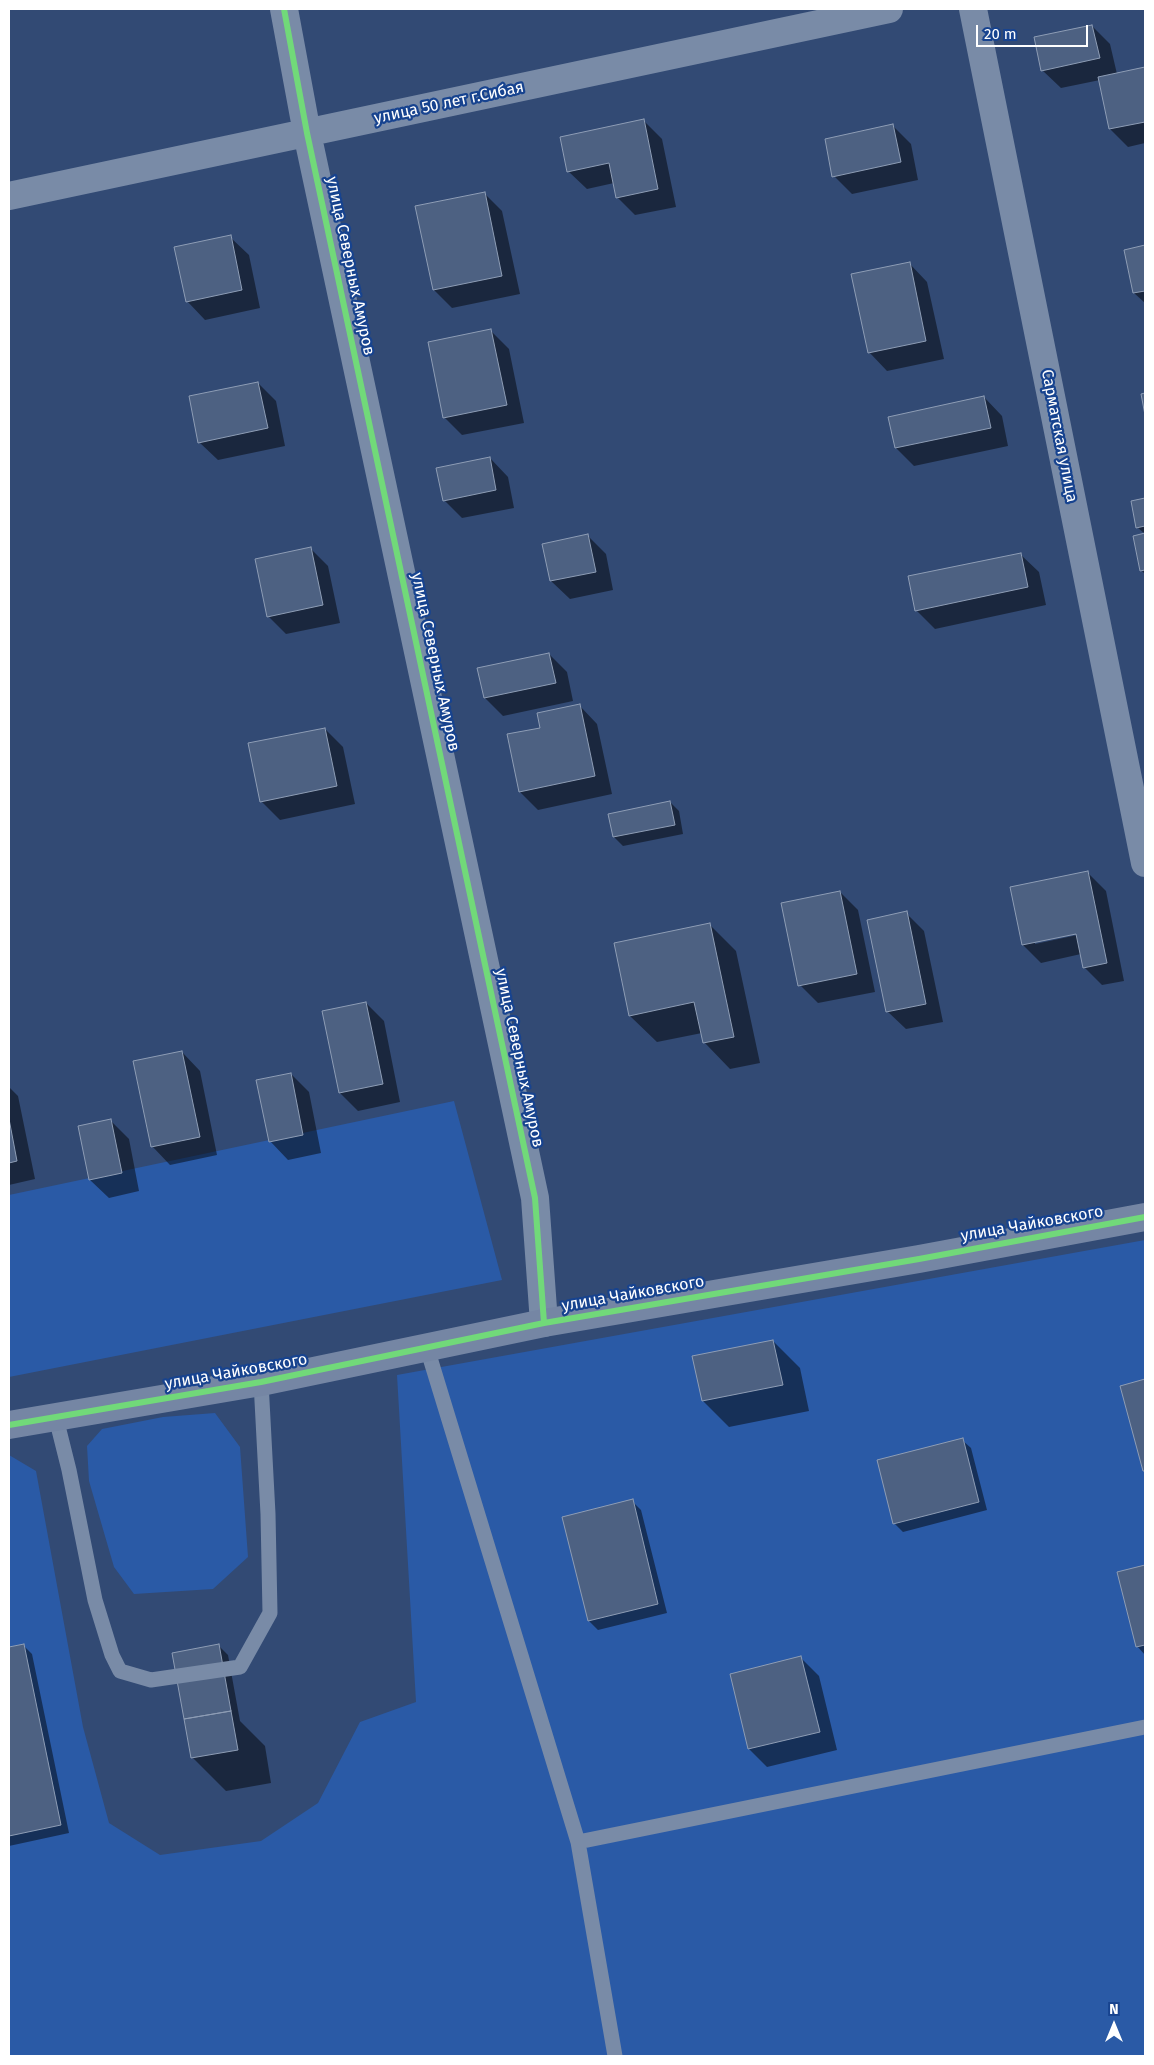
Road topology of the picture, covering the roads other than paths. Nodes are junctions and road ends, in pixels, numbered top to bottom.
1 (284, 9) edge
2 (889, 9) edge
3 (973, 9) edge
4 (307, 133) junction
5 (9, 196) edge
6 (1145, 863) edge
7 (1145, 1217) edge
8 (544, 1324) junction
9 (427, 1348) junction
10 (261, 1382) junction
11 (56, 1418) junction
12 (9, 1425) edge
13 (1145, 1726) edge
14 (578, 1842) junction
15 (615, 2056) edge

1 - 4 street, улица Северных Амуров
2 - 4 street, улица 50 лет г.Сибая
3 - 6 street, Сарматская улица
4 - 5 street, улица 50 лет г.Сибая
4 - 8 street, улица Северных Амуров
7 - 8 street, улица Чайковского
8 - 9 street, улица Чайковского
9 - 10 street, улица Чайковского
9 - 14 lane
10 - 11 street, улица Чайковского
10 - 11 lane
11 - 12 street, улица Чайковского
13 - 14 lane
14 - 15 lane

